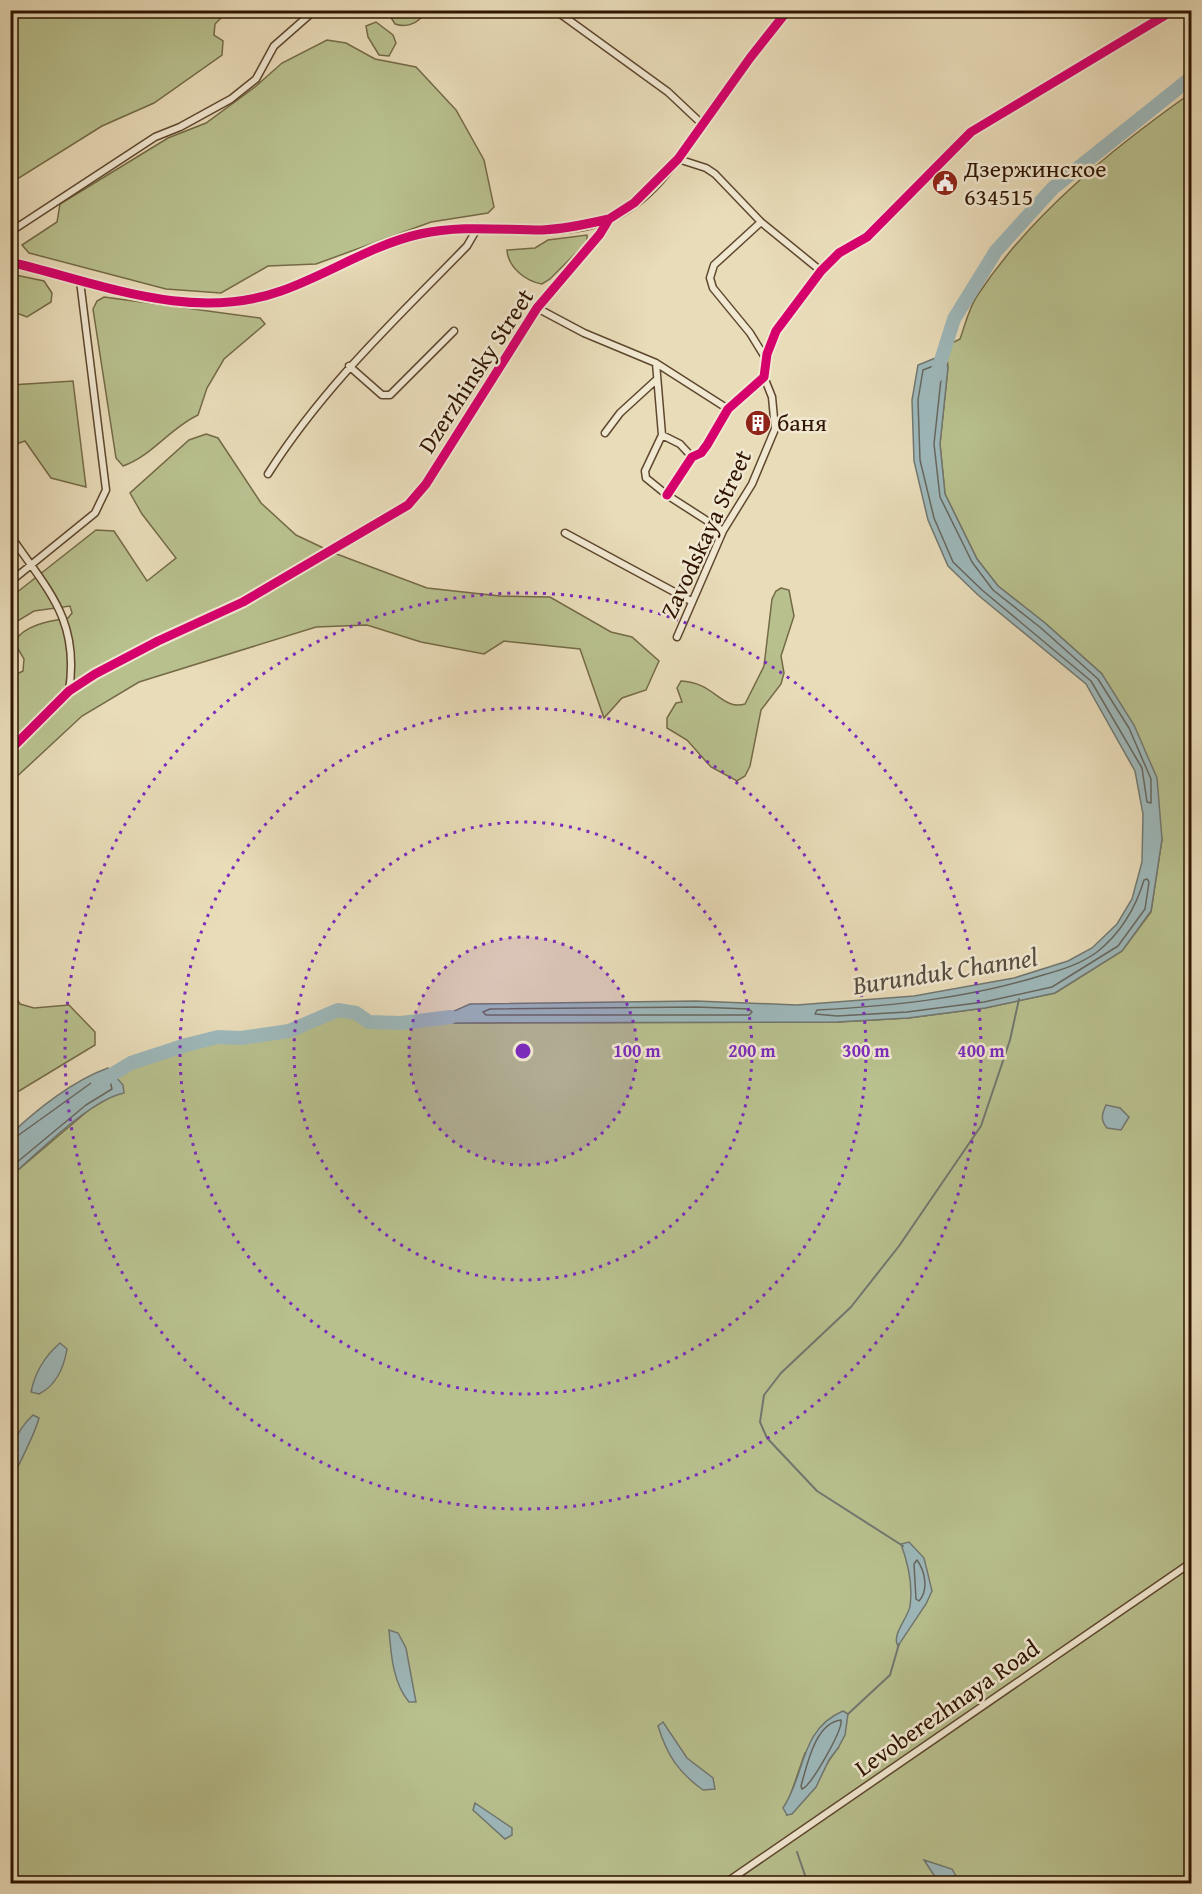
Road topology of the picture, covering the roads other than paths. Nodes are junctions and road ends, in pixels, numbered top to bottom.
1 (315, 10) edge
2 (555, 10) edge
3 (788, 10) edge
4 (1150, 10) edge
5 (1174, 10) edge
6 (1158, 20) junction
7 (702, 124) junction
8 (678, 159) junction
9 (609, 219) junction
10 (761, 222) junction
11 (478, 227) junction
12 (10, 232) edge
13 (10, 262) edge
14 (821, 271) junction
15 (80, 281) junction
16 (537, 308) junction
17 (454, 331) dead end
18 (766, 360) junction
19 (656, 363) junction
20 (349, 366) junction
21 (764, 377) junction
22 (655, 381) junction
23 (728, 409) junction
24 (605, 433) dead end
25 (662, 435) junction
26 (692, 457) junction
27 (268, 474) dead end
28 (667, 495) junction
29 (723, 531) junction
30 (565, 533) dead end
31 (10, 535) edge
32 (30, 563) junction
33 (10, 582) edge
34 (691, 601) junction
35 (677, 637) dead end
36 (69, 691) junction
37 (10, 750) edge
38 (1191, 1562) edge
39 (724, 1884) edge

1 - 12 street
2 - 7 street
3 - 7 street, Dzerzhinsky Street
4 - 6 street
5 - 6 street, Zavodskaya Street
6 - 14 street, Zavodskaya Street
7 - 8 street, Dzerzhinsky Street
8 - 9 street, Dzerzhinsky Street
8 - 10 street
9 - 11 street
9 - 16 street, Dzerzhinsky Street
10 - 14 street
10 - 18 street
11 - 15 street
11 - 20 street
13 - 15 street
14 - 18 street, Zavodskaya Street
15 - 32 street
16 - 19 street
16 - 36 street, Dzerzhinsky Street
17 - 20 street
18 - 21 street, Zavodskaya Street
19 - 22 street
19 - 23 street
20 - 27 street
21 - 23 street, Zavodskaya Street
21 - 29 street, Zavodskaya Street
22 - 24 street
22 - 25 street
23 - 26 street, Zavodskaya Street
25 - 26 street
25 - 28 street
26 - 28 street, Zavodskaya Street
28 - 29 street
29 - 34 street, Zavodskaya Street
30 - 34 street
31 - 32 street
32 - 33 street
32 - 36 street
34 - 35 street, Zavodskaya Street
36 - 37 street, Dzerzhinsky Street
38 - 39 street, Levoberezhnaya Road

